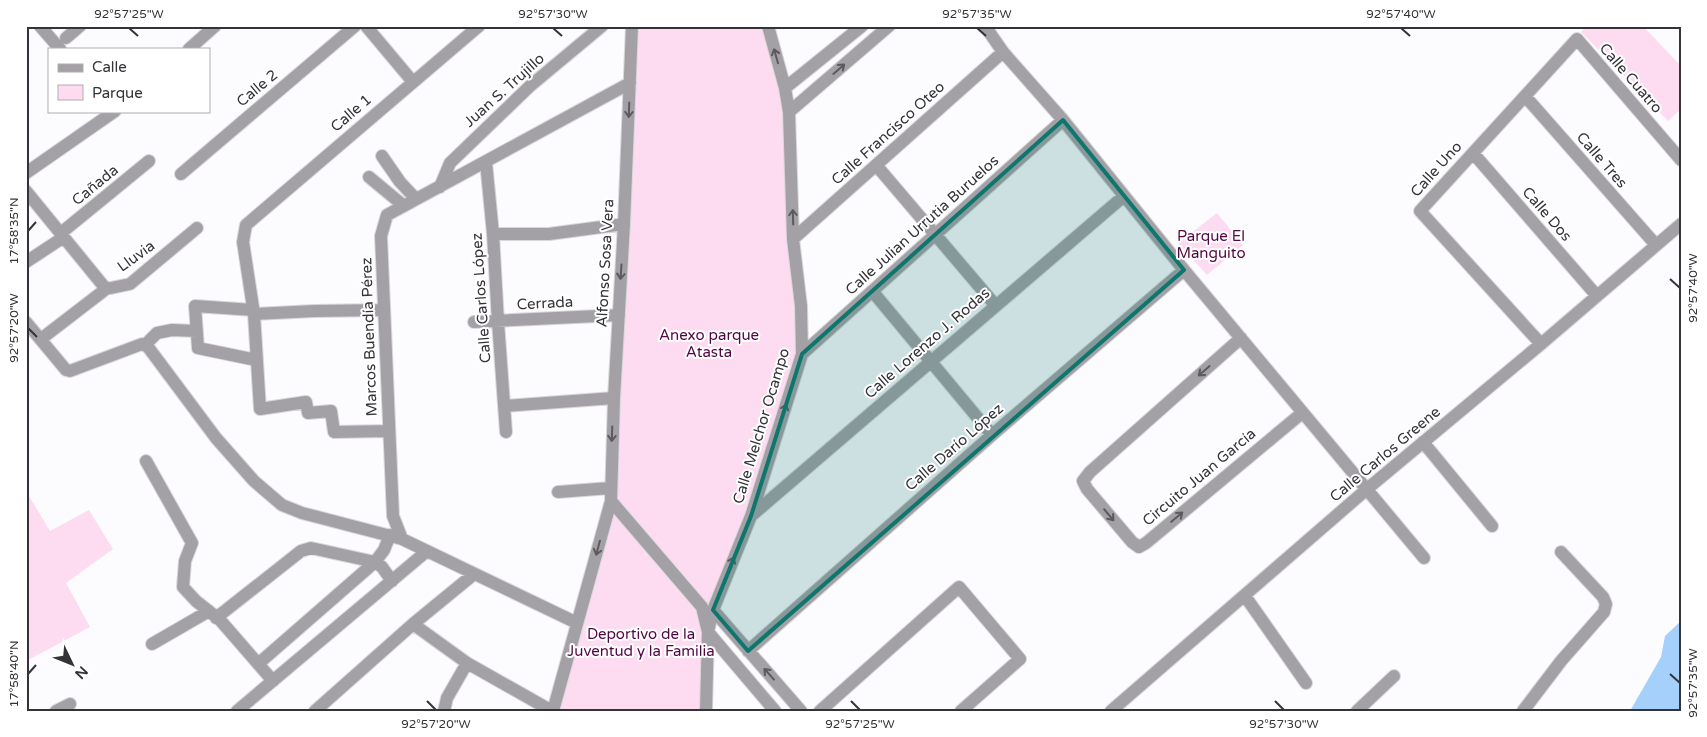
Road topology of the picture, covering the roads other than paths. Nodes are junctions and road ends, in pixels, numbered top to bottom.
1 (40, 26) edge
2 (80, 26) edge
3 (215, 26) edge
4 (355, 26) edge
5 (366, 26) edge
6 (479, 26) edge
7 (602, 26) edge
8 (632, 26) edge
9 (768, 26) edge
10 (862, 26) edge
11 (888, 26) edge
12 (985, 26) edge
13 (1577, 39) joint
14 (63, 43) edge
15 (190, 48) edge
16 (1003, 52) junction
17 (412, 82) junction
18 (630, 83) junction
19 (785, 88) junction
20 (1525, 96) junction
21 (113, 112) edge
22 (789, 112) junction
23 (1063, 120) junction
24 (1473, 153) junction
25 (382, 156) dead end
26 (1681, 160) edge
27 (149, 161) dead end
28 (486, 162) junction
29 (876, 165) junction
30 (26, 173) edge
31 (181, 174) dead end
32 (369, 177) dead end
33 (440, 187) junction
34 (26, 191) edge
35 (1124, 196) junction
36 (416, 199) junction
37 (404, 206) junction
38 (624, 224) junction
39 (1681, 224) edge
40 (198, 228) dead end
41 (493, 234) junction
42 (62, 235) junction
43 (936, 235) junction
44 (793, 239) junction
45 (1656, 245) junction
46 (26, 262) edge
47 (1184, 270) junction
48 (106, 289) junction
49 (873, 292) junction
50 (1597, 296) junction
51 (996, 306) junction
52 (384, 310) junction
53 (254, 312) junction
54 (618, 315) junction
55 (26, 322) edge
56 (474, 322) dead end
57 (498, 322) junction
58 (196, 331) junction
59 (1241, 338) junction
60 (41, 339) junction
61 (1541, 344) junction
62 (145, 345) junction
63 (802, 354) junction
64 (256, 360) junction
65 (931, 361) junction
66 (614, 398) junction
67 (505, 406) junction
68 (1302, 412) junction
69 (388, 431) junction
70 (506, 432) dead end
71 (992, 435) junction
72 (1423, 442) junction
73 (146, 461) dead end
74 (1367, 489) junction
75 (558, 492) dead end
76 (610, 494) junction
77 (751, 516) junction
78 (1492, 526) dead end
79 (390, 535) junction
80 (402, 539) junction
81 (427, 551) junction
82 (1561, 552) dead end
83 (1424, 558) dead end
84 (374, 562) junction
85 (474, 574) junction
86 (392, 581) junction
87 (1245, 596) junction
88 (707, 608) junction
89 (212, 614) junction
90 (577, 623) junction
91 (413, 624) junction
92 (708, 632) junction
93 (152, 644) dead end
94 (748, 651) junction
95 (467, 663) junction
96 (258, 664) junction
97 (1394, 676) dead end
98 (273, 681) junction
99 (1306, 683) dead end
100 (70, 704) dead end
101 (1530, 708) edge
102 (56, 711) edge
103 (237, 711) edge
104 (315, 711) edge
105 (444, 711) edge
106 (552, 711) edge
107 (706, 711) edge
108 (775, 711) edge
109 (801, 711) edge
110 (820, 711) edge
111 (961, 711) edge
112 (1111, 711) edge
113 (1356, 711) edge

1 - 14 street
2 - 14 street
3 - 15 street
4 - 31 street, Calle 2
5 - 17 street
6 - 17 street, Calle 1
7 - 33 street, Juan S. Trujillo
8 - 18 street, Alfonso Sosa Vera
19 -> 9 street, Calle Melchor Ocampo
10 - 19 street
22 -> 11 street
12 - 16 street
13 - 20 street, Calle Uno
13 - 26 street, Calle Cuatro
16 - 23 street
16 - 29 street, Calle Francisco Oteo
17 - 53 street, Calle 1
18 - 28 street, Marcos Buendía Pérez
18 -> 38 street, Alfonso Sosa Vera
19 - 22 street, Calle Melchor Ocampo
20 - 24 street, Calle Uno
20 - 45 street, Calle Tres
21 - 30 street
44 -> 22 street, Calle Melchor Ocampo
23 - 35 street
23 - 43 street, Calle Julian Urrutia Buruelos
24 - 50 street, Calle Dos
24 - 61 street, Calle Uno
25 - 36 street
27 - 42 street, Cañada
28 - 33 street, Marcos Buendía Pérez
28 - 41 street, Calle Carlos López
29 - 43 street
29 - 44 street, Calle Francisco Oteo
32 - 37 street
33 - 36 street, Marcos Buendía Pérez
34 - 42 street
35 - 47 street
35 - 51 street, Calle Lorenzo J. Rodas
36 - 37 street, Marcos Buendía Pérez
37 - 52 street, Marcos Buendía Pérez
38 - 41 street
38 -> 54 street, Alfonso Sosa Vera
39 - 45 street, Calle Carlos Greene
40 - 48 street, Lluvia
41 - 57 street, Calle Carlos López
42 - 46 street, Cañada
42 - 48 street
43 - 49 street, Calle Julian Urrutia Buruelos
43 - 51 street
44 - 63 street, Calle Melchor Ocampo
45 - 50 street, Calle Carlos Greene
47 - 59 street
47 - 71 street, Calle Darío López
48 - 60 street, Lluvia
49 - 63 street, Calle Julian Urrutia Buruelos
49 - 65 street
50 - 61 street, Calle Carlos Greene
51 - 65 street, Calle Lorenzo J. Rodas
52 - 53 street
52 - 69 street, Marcos Buendía Pérez
53 - 58 street
53 - 64 street
54 - 57 street, Cerrada
54 - 66 street, Alfonso Sosa Vera
55 - 60 street
56 - 57 street, Cerrada
57 - 67 street, Calle Carlos López
58 - 62 street
58 - 64 street
59 - 68 street
59 -> 68 street, Circuito Juan García
60 - 62 street
61 - 72 street, Calle Carlos Greene
62 - 79 street
77 -> 63 street, Calle Melchor Ocampo
64 - 69 street
65 - 71 street
65 - 77 street, Calle Lorenzo J. Rodas
66 - 67 street
66 -> 76 street, Alfonso Sosa Vera
67 - 70 street, Calle Carlos López
68 - 74 street
69 - 80 street, Marcos Buendía Pérez
71 - 94 street, Calle Darío López
72 - 74 street, Calle Carlos Greene
72 - 78 street
73 - 89 street
74 - 83 street
74 - 87 street, Calle Carlos Greene
75 - 76 street
76 - 88 street
76 -> 90 street, Alfonso Sosa Vera
88 -> 77 street, Calle Melchor Ocampo
79 - 80 street
79 - 84 street
80 - 81 street
81 - 85 street
81 - 86 street
82 - 101 street
84 - 86 street
84 - 89 street
84 - 96 street
85 - 90 street
85 - 91 street
86 - 98 street
87 - 99 street
87 - 112 street, Calle Carlos Greene
88 - 92 street, Calle Melchor Ocampo
88 - 94 street
89 - 93 street
89 - 96 street
90 - 106 street, Alfonso Sosa Vera
91 - 95 street
91 - 104 street
92 - 107 street, Calle Melchor Ocampo
92 - 108 street
109 -> 94 street
95 - 105 street
95 - 106 street
96 - 98 street
97 - 113 street
98 - 103 street
100 - 102 street
110 - 111 street

